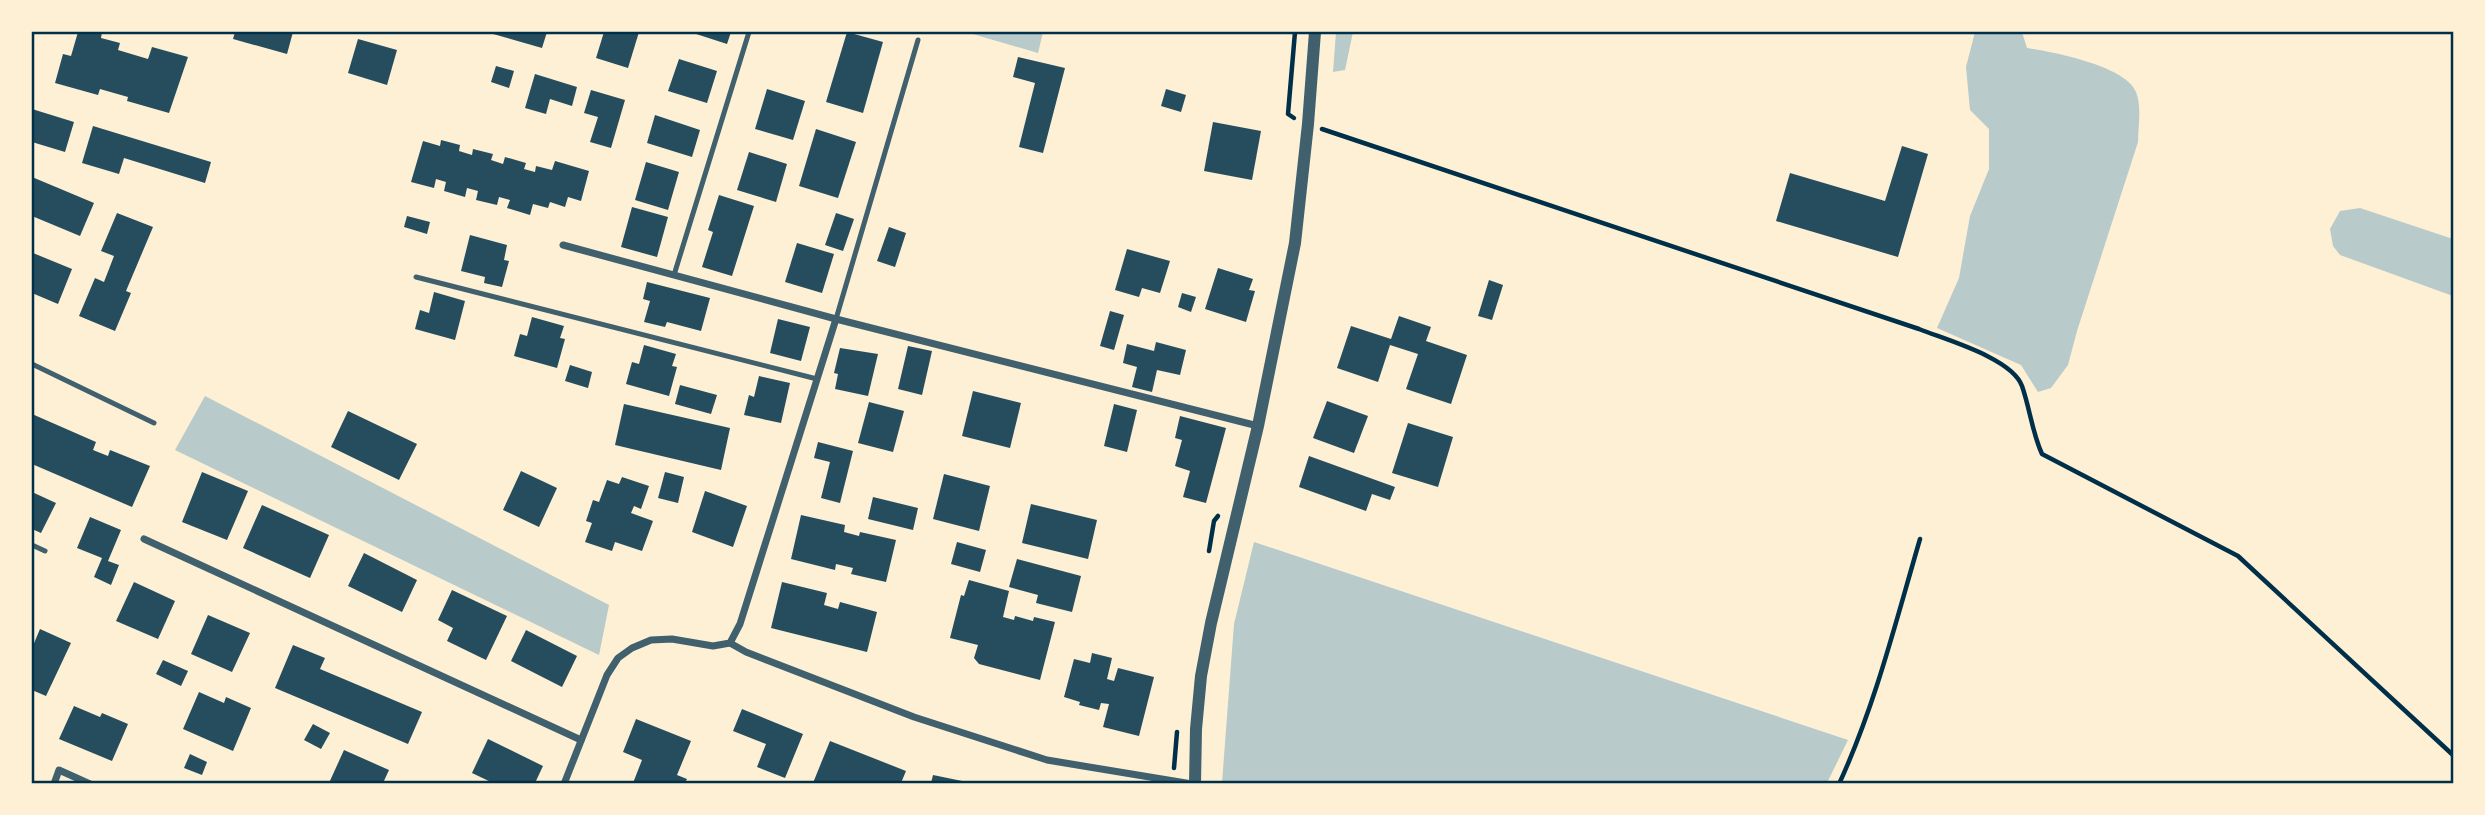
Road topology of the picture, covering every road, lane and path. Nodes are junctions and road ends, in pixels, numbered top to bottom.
1 (749, 32) edge
2 (1315, 32) edge
3 (918, 40) dead end
4 (1308, 124) junction
5 (563, 245) dead end
6 (674, 275) junction
7 (416, 277) dead end
8 (836, 319) junction
9 (32, 364) edge
10 (817, 379) junction
11 (155, 423) dead end
12 (1258, 426) junction
13 (144, 539) dead end
14 (1920, 539) dead end
15 (32, 545) edge
16 (45, 551) dead end
17 (730, 643) junction
18 (582, 740) junction
19 (2454, 756) edge
20 (54, 783) edge
21 (90, 783) edge
22 (564, 783) edge
23 (1194, 783) edge
24 (1839, 783) edge

1 - 6 lane
2 - 4 street
3 - 8 lane
4 - 12 street
4 - 19 path
5 - 6 street
6 - 8 street
7 - 10 lane
8 - 10 street
8 - 12 street
9 - 11 lane
10 - 17 street
12 - 23 street
13 - 18 street
14 - 24 path
15 - 16 lane
17 - 18 street
17 - 23 street
18 - 22 street
20 - 21 street

